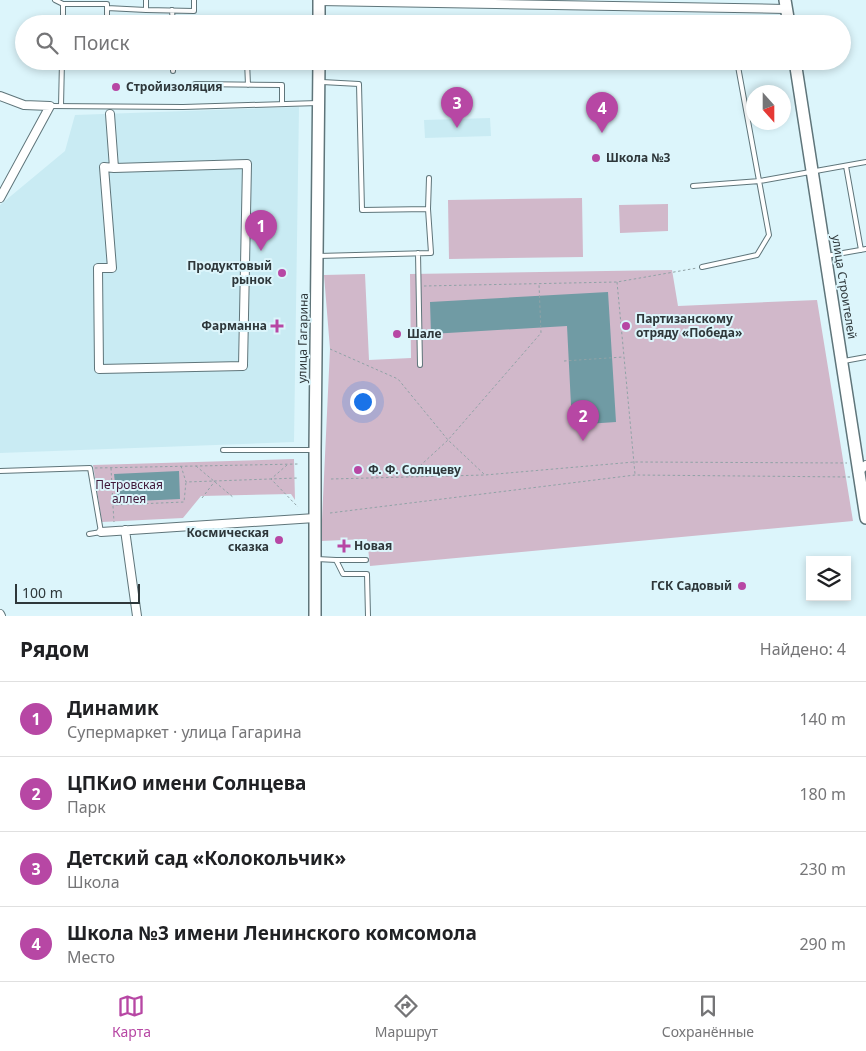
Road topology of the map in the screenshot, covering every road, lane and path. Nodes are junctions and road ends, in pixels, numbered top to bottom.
1 (55, 0) edge
2 (70, 0) edge
3 (146, 0) edge
4 (194, 0) edge
5 (319, 1) edge
6 (419, 2) edge
7 (554, 3) edge
8 (63, 4) junction
9 (785, 5) edge
10 (107, 8) junction
11 (146, 10) junction
12 (172, 10) junction
13 (63, 15) edge
14 (107, 15) edge
15 (172, 15) edge
16 (319, 15) edge
17 (62, 70) edge
18 (247, 70) edge
19 (320, 70) edge
20 (739, 70) edge
21 (796, 70) edge
22 (320, 82) junction
23 (195, 84) dead end
24 (248, 85) junction
25 (0, 96) edge
26 (320, 103) junction
27 (282, 104) junction
28 (50, 106) junction
29 (61, 106) junction
30 (110, 110) junction
31 (866, 162) edge
32 (846, 166) junction
33 (114, 168) junction
34 (813, 173) junction
35 (429, 178) dead end
36 (760, 181) junction
37 (693, 186) dead end
38 (0, 198) edge
39 (428, 208) junction
40 (864, 249) edge
41 (418, 253) junction
42 (318, 256) junction
43 (826, 256) junction
44 (702, 267) joint
45 (617, 282) junction
46 (539, 284) junction
47 (419, 286) junction
48 (330, 348) dead end
49 (624, 357) junction
50 (866, 357) edge
51 (564, 361) dead end
52 (842, 362) junction
53 (420, 365) dead end
54 (448, 440) junction
55 (223, 450) dead end
56 (315, 450) junction
57 (634, 462) junction
58 (288, 464) junction
59 (298, 464) dead end
60 (181, 466) junction
61 (196, 466) junction
62 (90, 468) junction
63 (111, 468) junction
64 (857, 469) edge
65 (0, 470) edge
66 (485, 475) junction
67 (635, 475) junction
68 (409, 477) junction
69 (298, 478) dead end
70 (271, 479) junction
71 (331, 479) dead end
72 (215, 481) junction
73 (186, 482) junction
74 (202, 498) dead end
75 (234, 498) dead end
76 (113, 505) junction
77 (298, 507) dead end
78 (330, 514) dead end
79 (315, 518) junction
80 (866, 518) edge
81 (114, 524) dead end
82 (125, 530) junction
83 (101, 532) junction
84 (89, 534) dead end
85 (315, 559) junction
86 (336, 560) junction
87 (366, 560) dead end
88 (137, 616) edge
89 (315, 616) edge
90 (368, 616) edge

1 - 8 lane
2 - 8 lane
3 - 11 lane
4 - 12 lane
5 - 6 street
5 - 16 main road
6 - 7 street
7 - 9 street
8 - 10 lane
8 - 13 lane
10 - 11 lane
10 - 14 lane
11 - 12 lane
12 - 15 lane
17 - 29 lane
18 - 24 lane
19 - 22 main road, улица Гагарина
20 - 36 lane
21 - 34 main road, улица Строителей
22 - 26 main road, улица Гагарина
22 - 39 lane
23 - 24 lane
24 - 27 lane
25 - 28 street
26 - 27 lane
26 - 42 main road, улица Гагарина
27 - 30 lane
28 - 29 lane
28 - 38 street
29 - 30 lane
30 - 33 street
31 - 32 lane
32 - 34 lane
32 - 40 lane
33 - 33 street
34 - 36 lane
34 - 43 main road, улица Строителей
35 - 39 lane
36 - 37 lane
36 - 44 lane
39 - 41 lane
40 - 43 lane
41 - 42 lane
41 - 47 lane
42 - 56 main road, улица Гагарина
43 - 52 main road, улица Строителей
44 - 45 path
45 - 46 path
45 - 49 path
46 - 47 path
46 - 54 path
47 - 53 lane
48 - 54 path
49 - 51 path
49 - 57 path
50 - 52 lane
52 - 64 main road, улица Строителей
54 - 66 path
54 - 68 path
55 - 56 lane
56 - 79 main road, улица Гагарина
57 - 64 path
57 - 66 path
57 - 67 path
58 - 59 path
58 - 61 path
58 - 70 path
60 - 61 path
60 - 63 path
60 - 73 path
61 - 72 path
62 - 63 path
62 - 65 lane
62 - 83 lane
63 - 76 path
64 - 67 path
64 - 80 main road, улица Строителей
66 - 68 path
67 - 78 path
68 - 71 path
69 - 70 path
70 - 72 path
70 - 77 path
72 - 73 path
72 - 74 path
72 - 75 path
73 - 76 path
76 - 81 path
79 - 82 street
79 - 85 main road, улица Гагарина
82 - 83 street
82 - 88 street
83 - 84 lane
85 - 86 lane
85 - 89 main road, улица Гагарина
86 - 87 lane
86 - 90 lane

